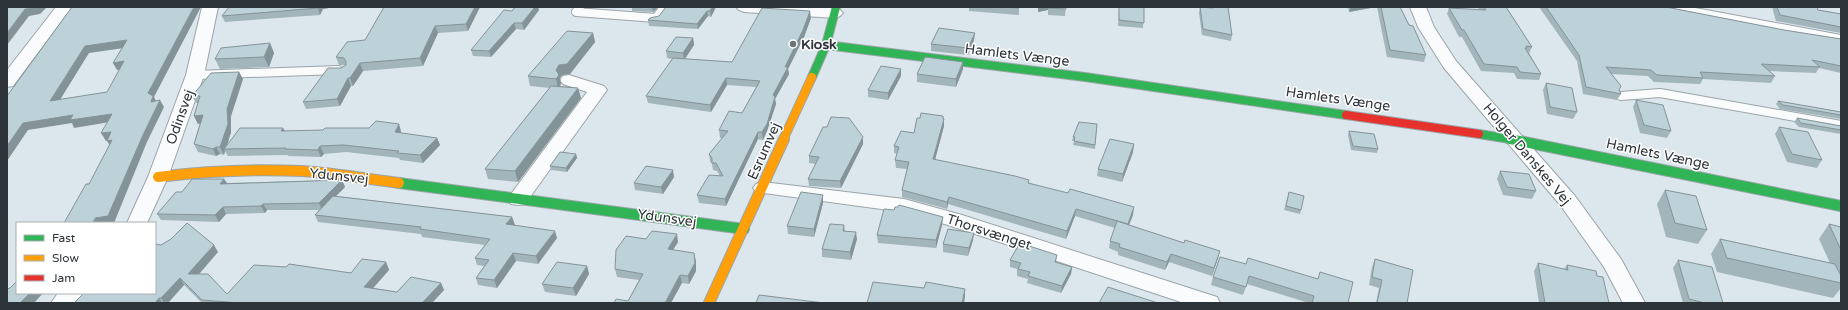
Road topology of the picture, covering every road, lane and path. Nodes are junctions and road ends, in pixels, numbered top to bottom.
1 (64, 7) edge
2 (210, 7) edge
3 (580, 7) edge
4 (664, 7) edge
5 (744, 7) edge
6 (1418, 7) edge
7 (1665, 7) edge
8 (835, 10) edge
9 (1725, 13) edge
10 (1841, 40) edge
11 (826, 45) junction
12 (344, 70) edge
13 (195, 75) junction
14 (569, 80) dead end
15 (7, 82) edge
16 (1621, 96) edge
17 (1841, 125) edge
18 (1513, 139) junction
19 (158, 177) junction
20 (762, 188) junction
21 (518, 199) junction
22 (1841, 206) edge
23 (138, 222) edge
24 (744, 229) junction
25 (71, 294) edge
26 (62, 303) edge
27 (709, 303) edge
28 (1209, 303) edge
29 (1634, 303) edge

1 - 15 street
2 - 13 street, Odinsvej
3 - 4 lane
5 - 8 street
6 - 18 street, Holger Danskes Vej
7 - 9 street
8 - 11 street, Esrumvej
9 - 10 street
11 - 18 street, Hamlets Vænge
11 - 20 street, Esrumvej
12 - 13 lane
13 - 19 street, Odinsvej
14 - 21 street
16 - 17 lane
18 - 22 street, Hamlets Vænge
18 - 29 street, Holger Danskes Vej
19 - 21 street, Ydunsvej
19 - 23 street, Odinsvej
20 - 24 street, Esrumvej
20 - 28 street, Thorsvænget
21 - 24 street, Ydunsvej
24 - 27 street, Esrumvej
25 - 26 street

